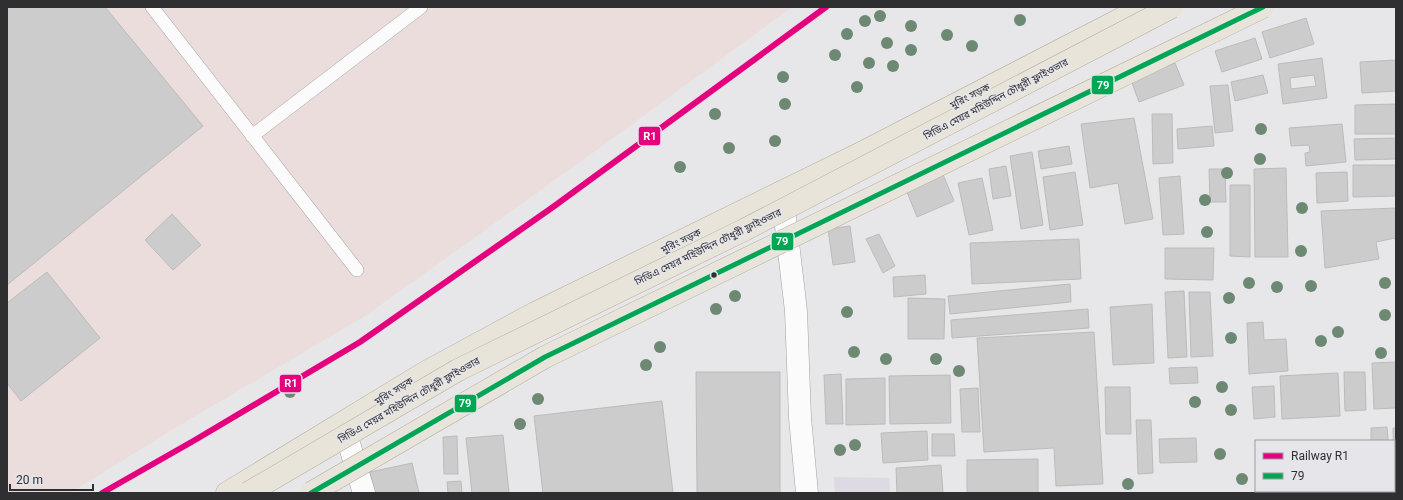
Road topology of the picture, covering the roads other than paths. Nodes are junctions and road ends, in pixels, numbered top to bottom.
1 (152, 7) edge
2 (421, 7) edge
3 (1144, 7) edge
4 (1172, 7) edge
5 (1263, 7) edge
6 (252, 136) junction
7 (782, 192) junction
8 (357, 270) dead end
9 (343, 424) junction
10 (227, 493) edge
11 (248, 493) edge
12 (310, 493) edge
13 (364, 493) edge
14 (807, 493) edge

1 - 6 lane
2 - 6 lane
3 - 7 highway, মুরিং সড়ক
4 - 11 highway, সিডিএ মেয়র মহিউদ্দিন চৌধুরী ফ্লাইওভার, bridge
5 - 12 highway, bridge
6 - 8 lane
7 - 9 highway, মুরিং সড়ক
7 - 14 street
9 - 10 highway, মুরিং সড়ক
9 - 13 street

